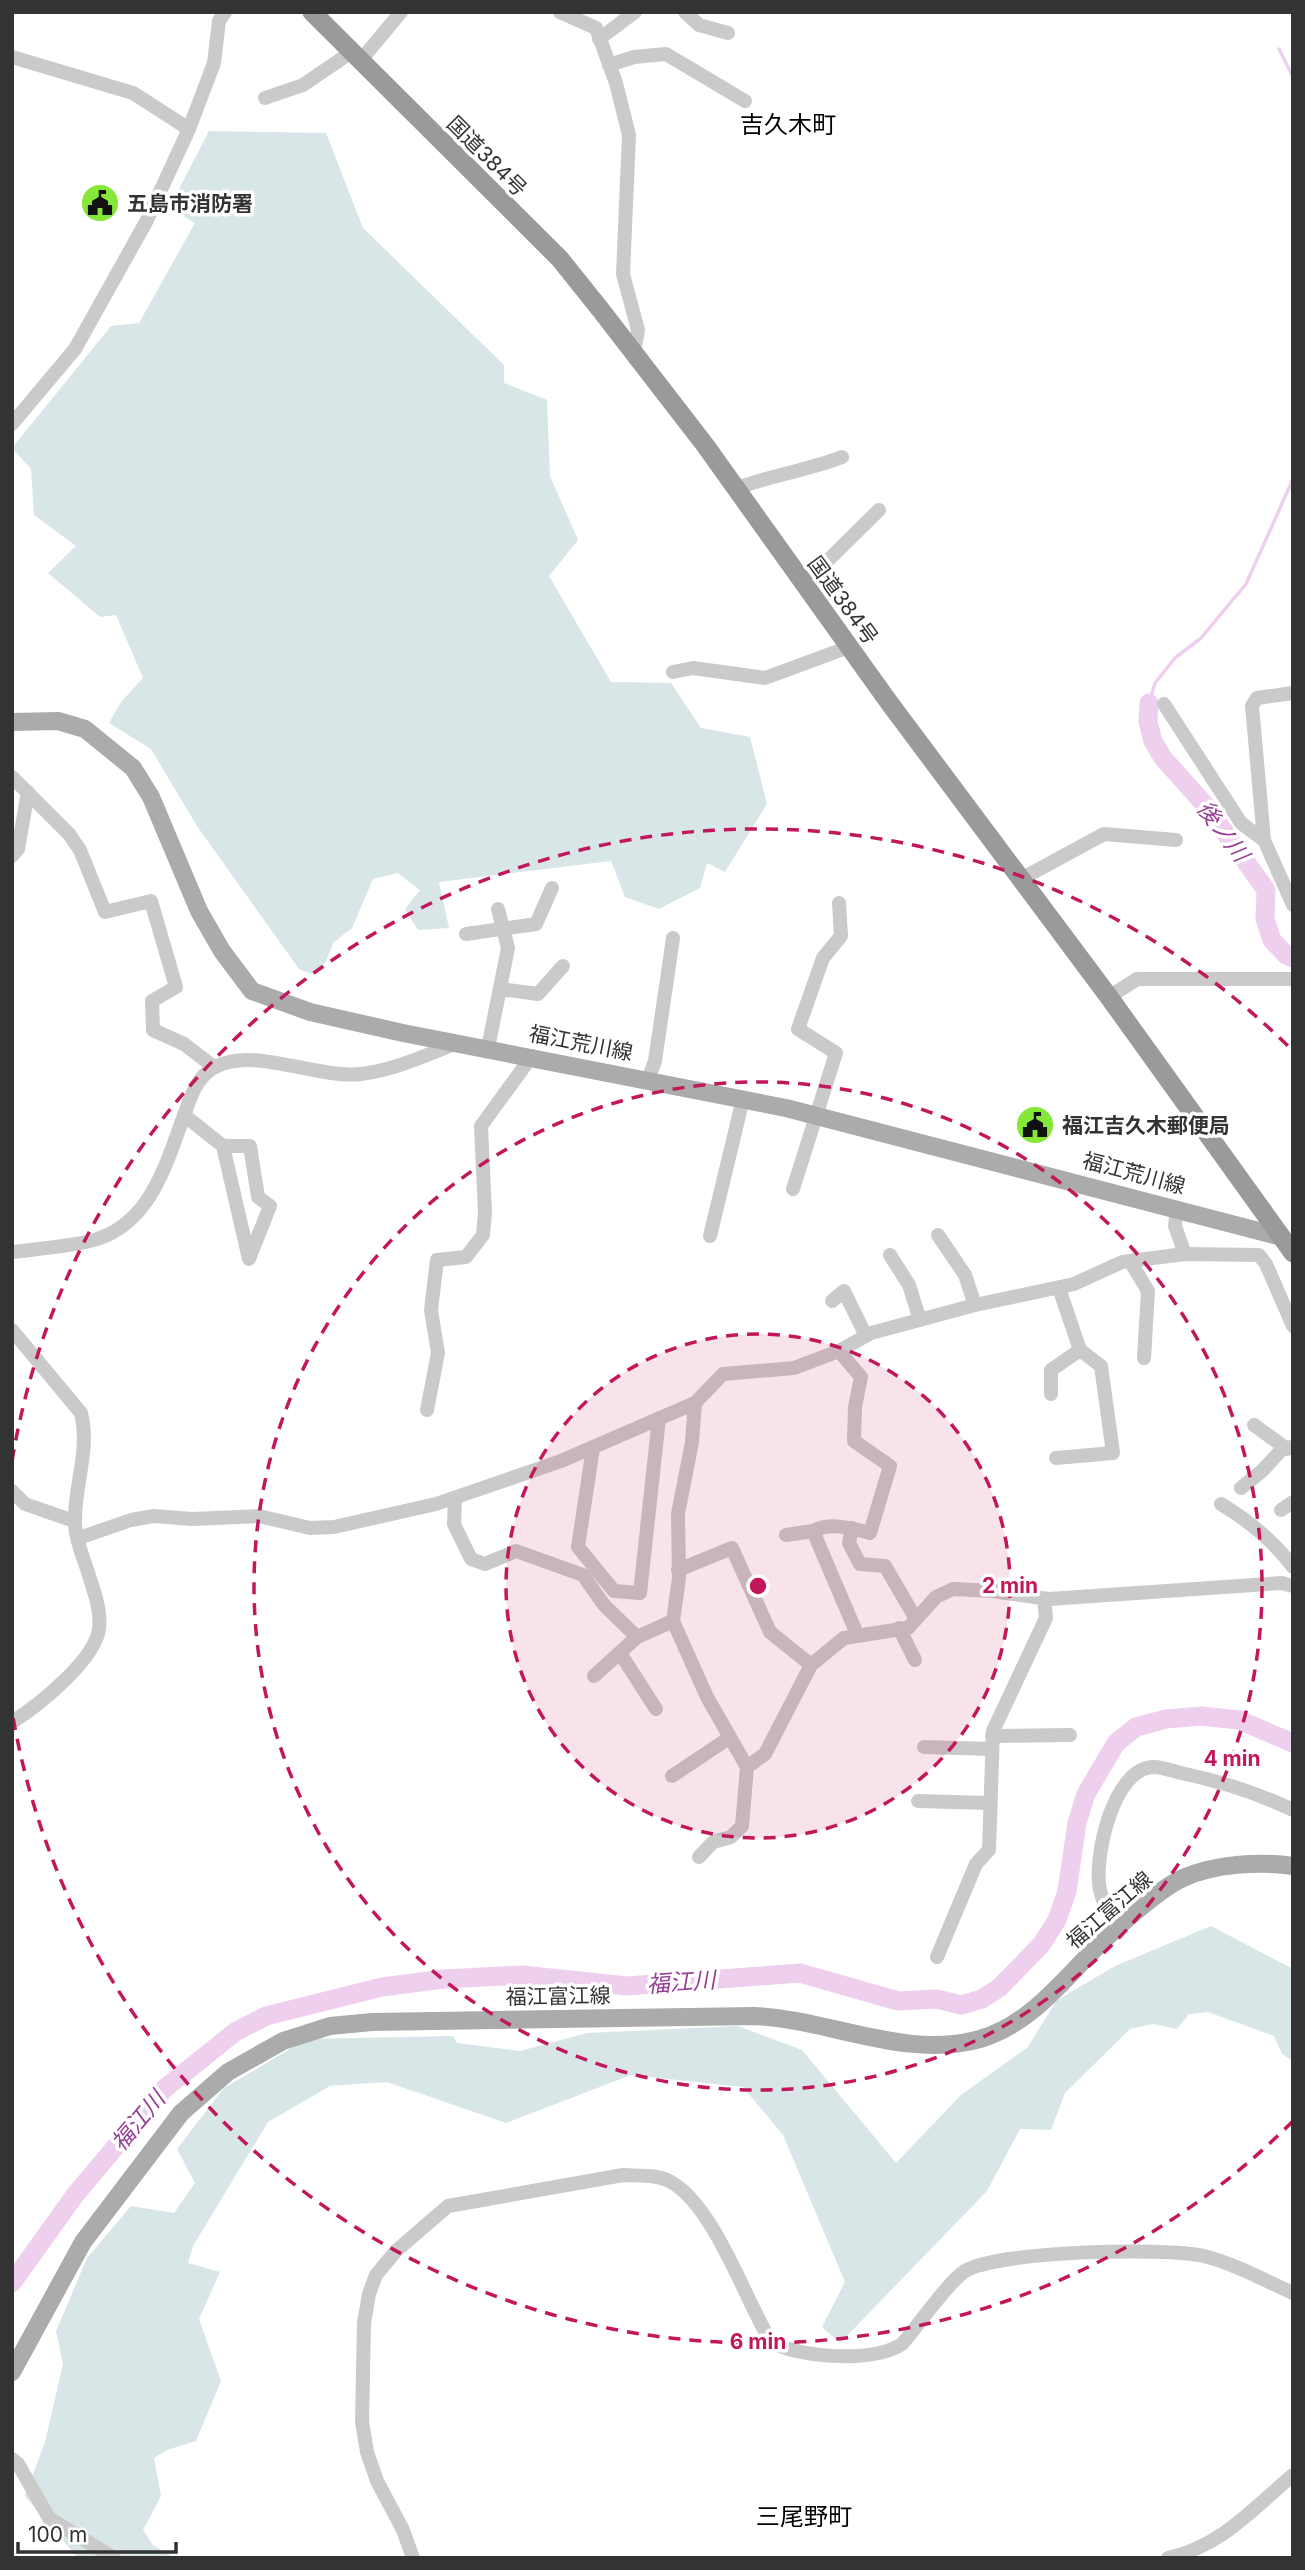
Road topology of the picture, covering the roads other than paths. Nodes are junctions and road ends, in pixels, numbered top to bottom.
1 (225, 12) edge
2 (312, 12) edge
3 (401, 12) edge
4 (560, 12) edge
5 (635, 12) edge
6 (684, 12) edge
7 (729, 33) dead end
8 (599, 39) junction
9 (357, 55) junction
10 (12, 57) edge
11 (609, 65) junction
12 (265, 98) dead end
13 (745, 101) dead end
14 (188, 129) junction
15 (634, 353) junction
16 (12, 424) edge
17 (842, 457) dead end
18 (735, 489) junction
19 (879, 510) dead end
20 (804, 584) junction
21 (849, 647) junction
22 (673, 673) dead end
23 (1293, 693) edge
24 (1164, 704) dead end
25 (12, 722) edge
26 (12, 777) edge
27 (27, 792) junction
28 (1176, 840) dead end
29 (1264, 840) junction
30 (12, 856) edge
31 (1021, 879) junction
32 (552, 888) dead end
33 (839, 903) dead end
34 (1293, 905) edge
35 (498, 909) dead end
36 (503, 929) junction
37 (466, 934) dead end
38 (673, 938) dead end
39 (563, 966) dead end
40 (1293, 979) edge
41 (500, 989) junction
42 (1109, 998) junction
43 (458, 1042) junction
44 (488, 1048) junction
45 (532, 1056) junction
46 (214, 1067) junction
47 (648, 1080) junction
48 (743, 1100) junction
49 (184, 1115) junction
50 (818, 1116) junction
51 (223, 1146) junction
52 (793, 1189) dead end
53 (1177, 1208) junction
54 (938, 1235) dead end
55 (710, 1236) dead end
56 (1285, 1237) edge
57 (12, 1252) edge
58 (1293, 1253) edge
59 (1185, 1254) junction
60 (890, 1255) dead end
61 (1130, 1261) junction
62 (1059, 1287) junction
63 (832, 1301) dead end
64 (975, 1305) junction
65 (920, 1320) junction
66 (1293, 1326) edge
67 (12, 1331) edge
68 (866, 1336) junction
69 (1080, 1350) junction
70 (839, 1351) junction
71 (1144, 1358) dead end
72 (1051, 1394) dead end
73 (695, 1403) junction
74 (427, 1410) dead end
75 (659, 1418) junction
76 (1254, 1425) dead end
77 (1288, 1446) edge
78 (593, 1448) junction
79 (1056, 1458) dead end
80 (1241, 1488) dead end
81 (12, 1491) edge
82 (455, 1498) junction
83 (1220, 1504) dead end
84 (74, 1521) junction
85 (852, 1528) junction
86 (813, 1531) junction
87 (786, 1535) dead end
88 (79, 1538) junction
89 (1293, 1567) edge
90 (678, 1570) junction
91 (1293, 1586) edge
92 (1044, 1599) junction
93 (916, 1619) junction
94 (673, 1621) junction
95 (899, 1628) junction
96 (857, 1634) junction
97 (637, 1637) junction
98 (620, 1653) junction
99 (915, 1660) dead end
100 (811, 1665) junction
101 (594, 1676) dead end
102 (656, 1709) dead end
103 (12, 1722) edge
104 (1070, 1735) dead end
105 (729, 1738) junction
106 (991, 1743) junction
107 (924, 1747) dead end
108 (747, 1767) junction
109 (672, 1776) dead end
110 (918, 1801) dead end
111 (989, 1803) junction
112 (1293, 1810) edge
113 (699, 1857) dead end
114 (1293, 1866) edge
115 (1119, 1928) junction
116 (937, 1957) dead end
117 (1293, 2293) edge
118 (12, 2372) edge
119 (12, 2459) edge
120 (1293, 2475) edge
121 (114, 2558) edge
122 (413, 2558) edge
123 (1168, 2558) edge

1 - 14 street
2 - 9 highway, 国道384号
3 - 9 street
4 - 8 street
5 - 8 street
6 - 7 street
8 - 11 street
9 - 12 street
9 - 15 highway, 国道384号
10 - 14 street
11 - 13 street
11 - 15 street
14 - 16 street
15 - 18 highway, 国道384号
17 - 18 street
18 - 20 highway, 国道384号
19 - 20 street
20 - 21 highway, 国道384号
21 - 22 street
21 - 31 highway, 国道384号
23 - 29 street
24 - 29 street
25 - 43 main road, 福江荒川線
26 - 27 street
27 - 30 street
27 - 46 street
28 - 31 street
29 - 34 street
31 - 42 highway, 国道384号
32 - 36 street
33 - 50 street
35 - 36 street
36 - 37 street
36 - 41 street
38 - 47 street
39 - 41 street
40 - 42 street
41 - 44 street
42 - 56 highway, 国道384号
43 - 44 main road, 福江荒川線
43 - 46 street
44 - 45 main road, 福江荒川線
45 - 47 main road, 福江荒川線
45 - 74 street
46 - 49 street
47 - 48 main road, 福江荒川線
48 - 50 main road, 福江荒川線
48 - 55 street
49 - 51 street
49 - 57 street
50 - 52 street
50 - 53 main road, 福江荒川線
51 - 51 street
53 - 56 main road, 福江荒川線
53 - 59 street
54 - 64 street
56 - 58 highway, 国道384号
59 - 61 street
59 - 66 street
60 - 65 street
61 - 62 street
61 - 71 street
62 - 64 street
62 - 69 street
63 - 68 street
64 - 65 street
65 - 68 street
67 - 84 street
68 - 70 street
69 - 72 street
69 - 79 street
70 - 73 street
70 - 85 street
73 - 75 street
73 - 90 street
75 - 78 street
75 - 78 street
76 - 77 street
77 - 80 street
78 - 82 street
81 - 84 street
82 - 88 street
82 - 97 street
83 - 89 street
84 - 88 street
85 - 86 street
85 - 93 street
86 - 87 street
86 - 96 street
88 - 103 street
90 - 94 street
90 - 100 street
91 - 92 street
92 - 93 street
92 - 106 street
93 - 95 street
94 - 97 street
94 - 105 street
95 - 96 street
95 - 99 street
96 - 100 street
97 - 98 street
98 - 101 street
98 - 102 street
100 - 108 street
104 - 106 street
105 - 108 street
105 - 109 street
106 - 107 street
106 - 111 street
108 - 113 street
110 - 111 street
111 - 116 street
112 - 115 street
114 - 115 main road, 福江富江線
115 - 118 main road, 福江富江線
117 - 122 street
119 - 121 street
120 - 123 street

